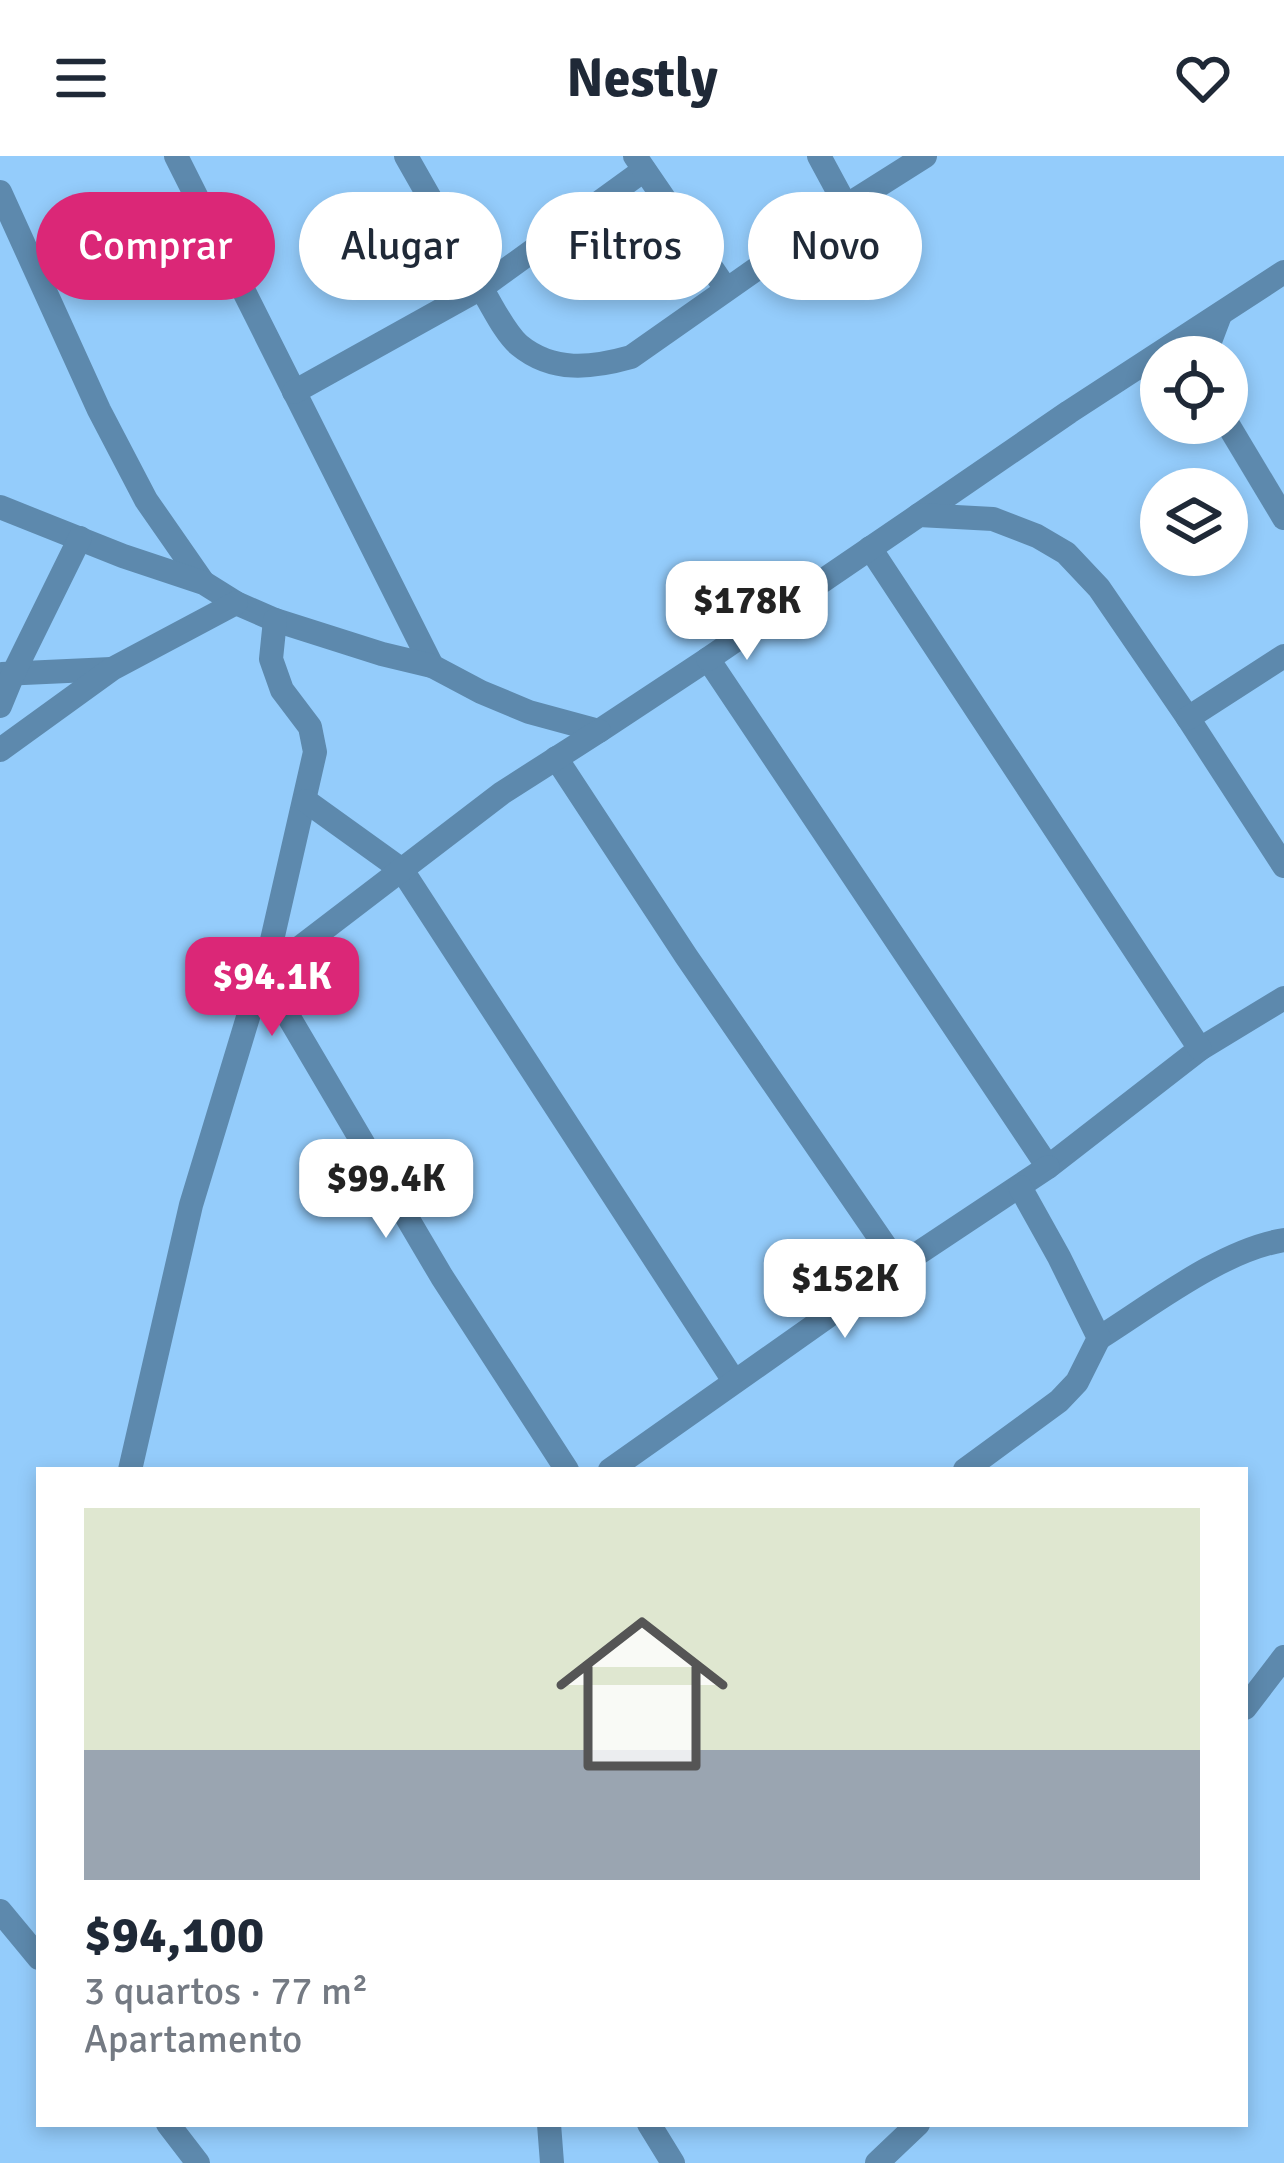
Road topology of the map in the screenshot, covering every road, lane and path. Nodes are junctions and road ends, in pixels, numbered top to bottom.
1 (176, 156) edge
2 (406, 156) edge
3 (819, 156) edge
4 (925, 156) edge
5 (639, 163) edge
6 (0, 192) edge
7 (426, 192) edge
8 (838, 192) edge
9 (868, 192) edge
10 (502, 271) edge
11 (1284, 272) edge
12 (748, 274) edge
13 (726, 289) junction
14 (459, 300) edge
15 (489, 300) edge
16 (1220, 315) junction
17 (1212, 336) edge
18 (294, 392) junction
19 (1240, 444) edge
20 (0, 507) edge
21 (920, 515) junction
22 (1284, 518) edge
23 (80, 538) junction
24 (870, 548) junction
25 (204, 583) junction
26 (236, 603) junction
27 (275, 620) junction
28 (1284, 656) edge
29 (708, 658) junction
30 (433, 665) junction
31 (112, 669) junction
32 (7, 673) edge
33 (0, 706) edge
34 (1188, 718) junction
35 (599, 731) junction
36 (0, 750) edge
37 (556, 758) junction
38 (305, 801) junction
39 (1284, 866) edge
40 (402, 870) junction
41 (264, 975) junction
42 (1284, 998) edge
43 (1200, 1049) junction
44 (1048, 1167) junction
45 (1020, 1187) junction
46 (1284, 1240) edge
47 (899, 1266) junction
48 (1099, 1337) junction
49 (734, 1381) junction
50 (135, 1466) edge
51 (565, 1467) edge
52 (614, 1467) edge
53 (969, 1467) edge
54 (1284, 1657) edge
55 (1250, 1694) edge
56 (0, 1911) edge
57 (0, 1948) edge
58 (36, 1952) edge
59 (170, 2127) edge
60 (549, 2127) edge
61 (651, 2127) edge
62 (915, 2127) edge
63 (198, 2163) edge
64 (552, 2163) edge
65 (674, 2163) edge
66 (877, 2163) edge

1 - 18 street
2 - 7 street
3 - 8 street
4 - 9 street
5 - 10 street
5 - 13 street
6 - 25 street
11 - 16 street
12 - 13 street
13 - 15 street
14 - 18 street
16 - 17 street
16 - 21 street
18 - 30 street
19 - 22 street
20 - 23 street
21 - 24 street
21 - 34 street
23 - 25 street
23 - 32 street
24 - 29 street
24 - 43 street
25 - 26 street
26 - 27 street
26 - 31 street
27 - 30 street
27 - 38 street
28 - 34 street
29 - 35 street
29 - 44 street
30 - 35 street
31 - 32 street
31 - 36 street
32 - 33 street
34 - 39 street
35 - 37 street
37 - 40 street
37 - 47 street
38 - 40 street
38 - 41 street
40 - 41 street
40 - 49 street
41 - 50 street
41 - 51 street
42 - 43 street
43 - 44 street
44 - 45 street
45 - 47 street
45 - 48 street
46 - 48 street
47 - 49 street
48 - 53 street
49 - 52 street
54 - 55 street
56 - 58 street
57 - 58 street
59 - 63 street
60 - 64 street
61 - 65 street
62 - 66 street

